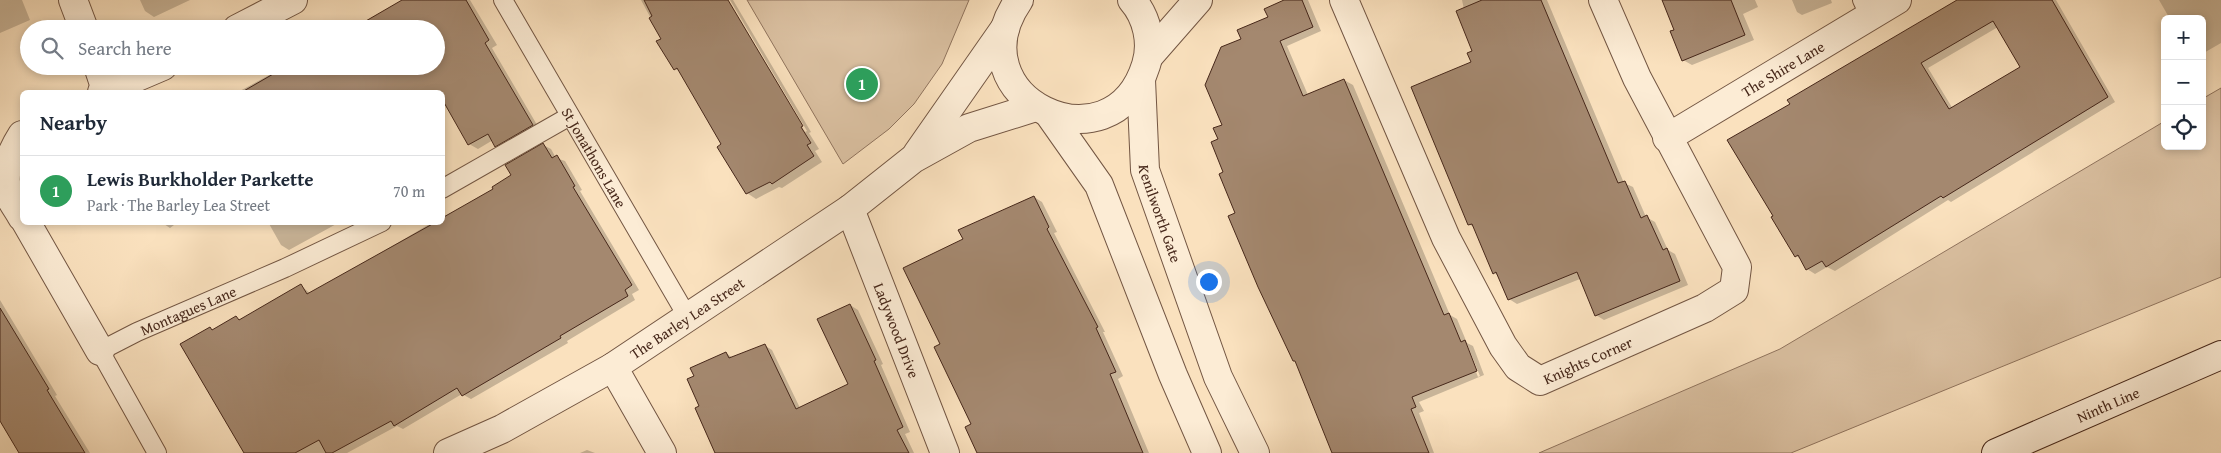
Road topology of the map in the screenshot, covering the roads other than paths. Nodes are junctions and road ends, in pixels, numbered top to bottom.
1 (73, 0) edge
2 (293, 0) edge
3 (503, 0) edge
4 (1132, 0) edge
5 (1198, 0) edge
6 (1344, 0) edge
7 (1603, 0) edge
8 (1897, 0) edge
9 (1866, 8) edge
10 (1011, 10) edge
11 (81, 20) edge
12 (254, 20) edge
13 (1145, 68) junction
14 (131, 75) edge
15 (102, 83) edge
16 (1043, 111) junction
17 (570, 116) junction
18 (1668, 138) junction
19 (20, 139) edge
20 (913, 159) junction
21 (445, 187) edge
22 (850, 209) junction
23 (20, 213) edge
24 (28, 225) edge
25 (376, 225) edge
26 (687, 316) junction
27 (100, 351) junction
28 (2221, 355) edge
29 (613, 367) junction
30 (157, 453) edge
31 (448, 453) edge
32 (662, 453) edge
33 (945, 453) edge
34 (1208, 453) edge
35 (1255, 453) edge
36 (1996, 453) edge

1 - 11 street
2 - 12 street
3 - 17 lane, St Jonathons Lane
4 - 13 street, Kenilworth Gate
5 - 13 street
6 - 18 street, Knights Corner
7 - 18 street, Knights Corner
8 - 9 street, The Shire Lane
9 - 18 street, The Shire Lane
10 - 16 street
10 - 20 street, The Barley Lea Street
13 - 16 street
13 - 35 street, Kenilworth Gate
14 - 15 street
16 - 20 street, The Barley Lea Street
16 - 34 street
17 - 21 lane
17 - 26 lane, St Jonathons Lane
19 - 23 street
20 - 22 street, The Barley Lea Street
22 - 26 street, The Barley Lea Street
22 - 33 street, Ladywood Drive
24 - 27 street
25 - 27 lane, Montagues Lane
26 - 29 street, The Barley Lea Street
27 - 30 lane
28 - 36 street, Ninth Line
29 - 31 street, The Barley Lea Street
29 - 32 street

